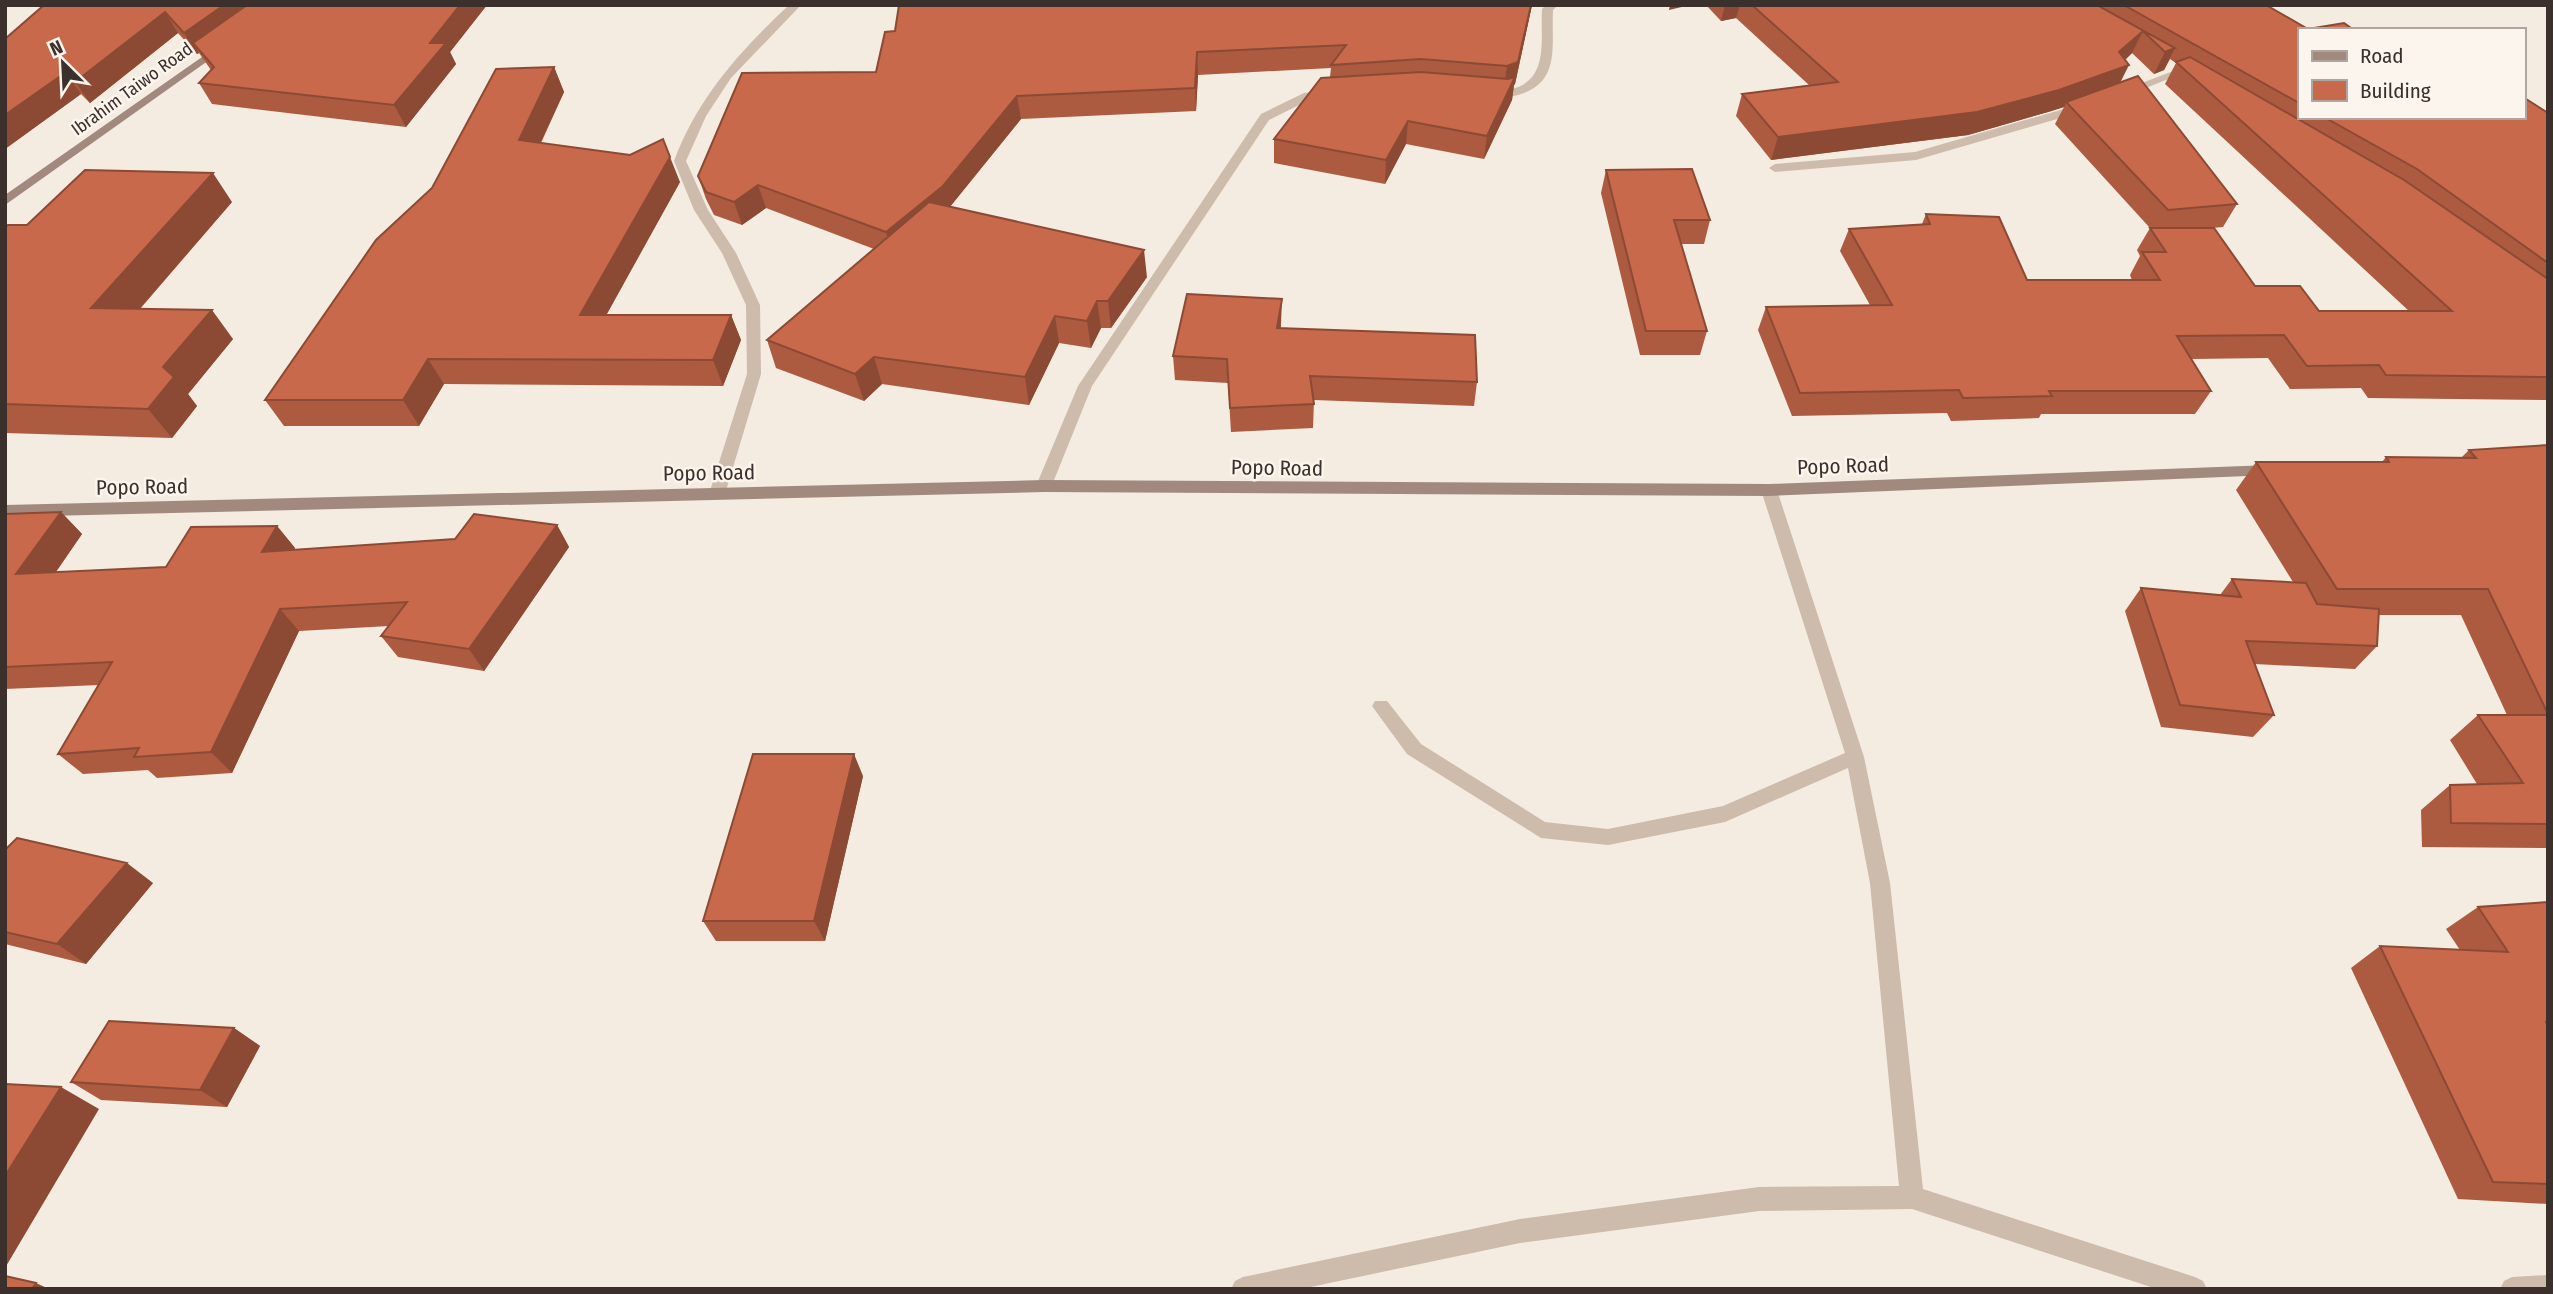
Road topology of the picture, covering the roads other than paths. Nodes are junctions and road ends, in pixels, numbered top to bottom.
1 (796, 5) edge
2 (1553, 5) edge
3 (235, 37) edge
4 (2180, 72) edge
5 (1470, 90) edge
6 (1346, 93) edge
7 (2117, 95) edge
8 (2091, 104) edge
9 (1775, 168) dead end
10 (5, 201) edge
11 (2284, 470) edge
12 (1044, 486) junction
13 (1769, 491) junction
14 (717, 494) junction
15 (5, 511) edge
16 (1381, 706) dead end
17 (1855, 757) junction
18 (1912, 1197) junction
19 (2548, 1287) edge
20 (1242, 1289) edge
21 (2195, 1289) edge
22 (2512, 1289) edge

1 - 14 street
2 - 5 street
3 - 10 main road, Ibrahim Taiwo Road
4 - 7 street
6 - 12 street
8 - 9 street
11 - 13 main road, Popo Road
12 - 13 main road, Popo Road
12 - 14 main road, Popo Road
13 - 17 street
14 - 15 main road, Popo Road
16 - 17 street
17 - 18 street
18 - 20 street
18 - 21 street
19 - 22 street

